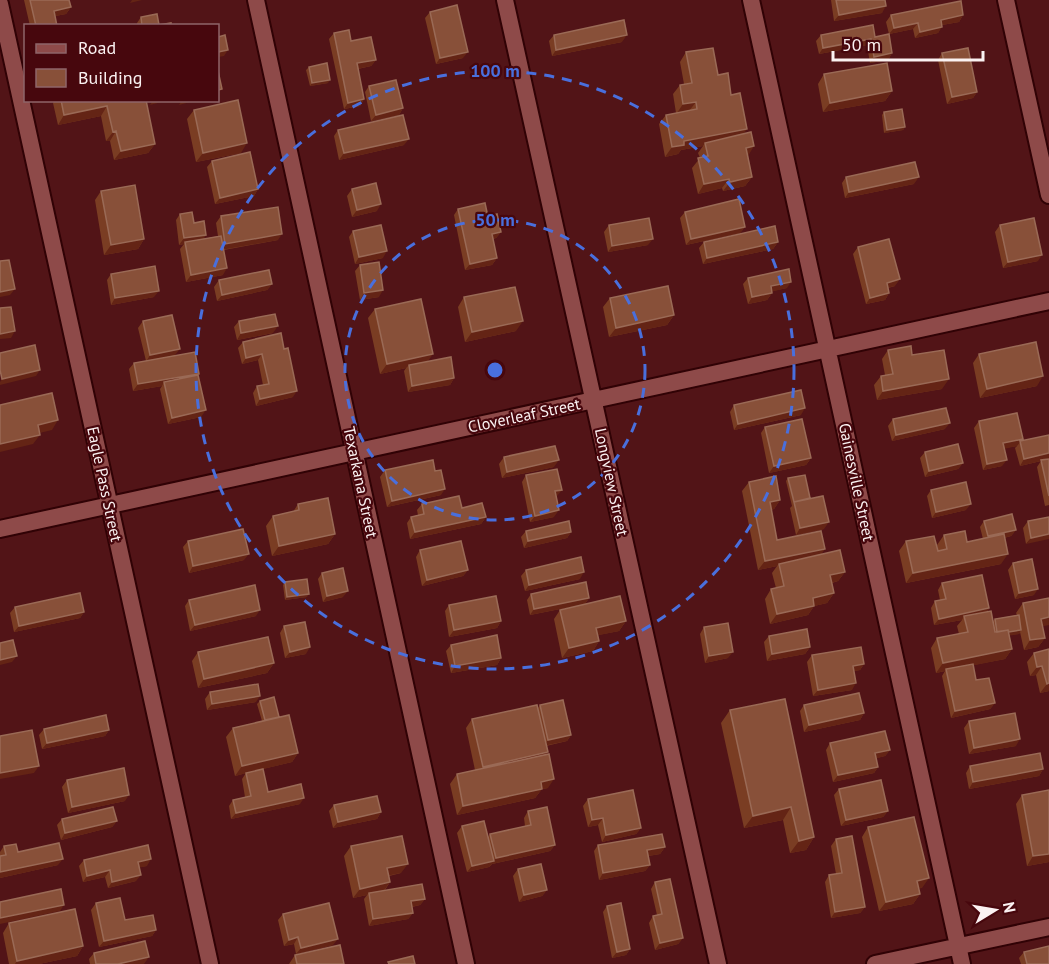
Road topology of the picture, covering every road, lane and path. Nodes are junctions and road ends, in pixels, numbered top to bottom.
1 (256, 0) edge
2 (505, 0) edge
3 (751, 0) edge
4 (1006, 0) edge
5 (0, 4) edge
6 (1049, 195) edge
7 (1049, 301) edge
8 (827, 349) junction
9 (593, 400) junction
10 (355, 452) junction
11 (110, 505) junction
12 (0, 529) edge
13 (1049, 927) edge
14 (958, 946) junction
15 (210, 964) edge
16 (466, 964) edge
17 (718, 964) edge
18 (875, 964) edge
19 (962, 964) edge

1 - 10 street, Texarkana Street
2 - 9 street, Longview Street
3 - 8 street, Gainesville Street
4 - 6 street
5 - 11 street, Eagle Pass Street
7 - 8 street, Cloverleaf Street
8 - 9 street, Cloverleaf Street
8 - 14 street, Gainesville Street
9 - 10 street, Cloverleaf Street
9 - 17 street, Longview Street
10 - 11 street, Cloverleaf Street
10 - 16 street, Texarkana Street
11 - 12 street, Cloverleaf Street
11 - 15 street, Eagle Pass Street
13 - 14 street
14 - 18 street
14 - 19 street, Gainesville Street

